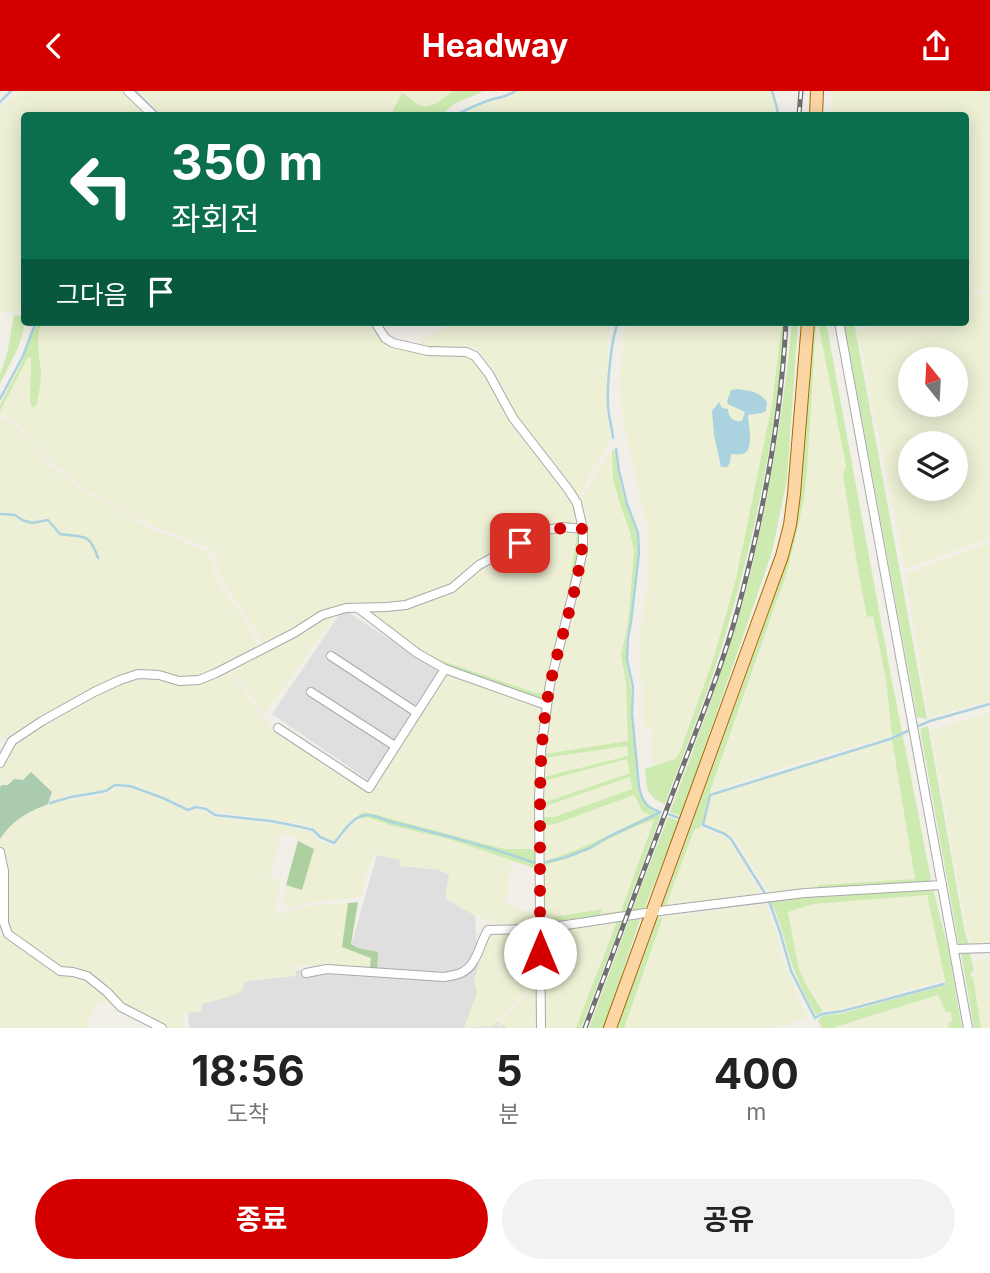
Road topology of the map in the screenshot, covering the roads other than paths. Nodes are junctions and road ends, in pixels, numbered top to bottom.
1 (128, 91) edge
2 (817, 91) edge
3 (150, 112) edge
4 (816, 112) edge
5 (378, 326) edge
6 (808, 326) edge
7 (840, 326) edge
8 (583, 529) junction
9 (358, 608) junction
10 (331, 656) dead end
11 (444, 669) junction
12 (311, 692) dead end
13 (546, 705) junction
14 (416, 712) junction
15 (278, 728) dead end
16 (395, 746) junction
17 (0, 763) edge
18 (0, 852) edge
19 (942, 884) junction
20 (652, 912) junction
21 (540, 929) junction
22 (990, 948) edge
23 (954, 949) junction
24 (306, 973) dead end
25 (162, 1028) edge
26 (541, 1028) edge
27 (610, 1028) edge
28 (968, 1028) edge

1 - 3 street
2 - 4 main road
5 - 8 street
6 - 20 main road
7 - 19 street
8 - 9 street
8 - 13 street
9 - 11 street
9 - 17 street
10 - 14 street
11 - 13 street
11 - 14 street
12 - 16 street
13 - 21 street
14 - 16 street
15 - 16 street
18 - 25 street
19 - 20 street
19 - 23 street
20 - 21 street
20 - 27 main road
21 - 24 street
21 - 26 street
22 - 23 street
23 - 28 street

